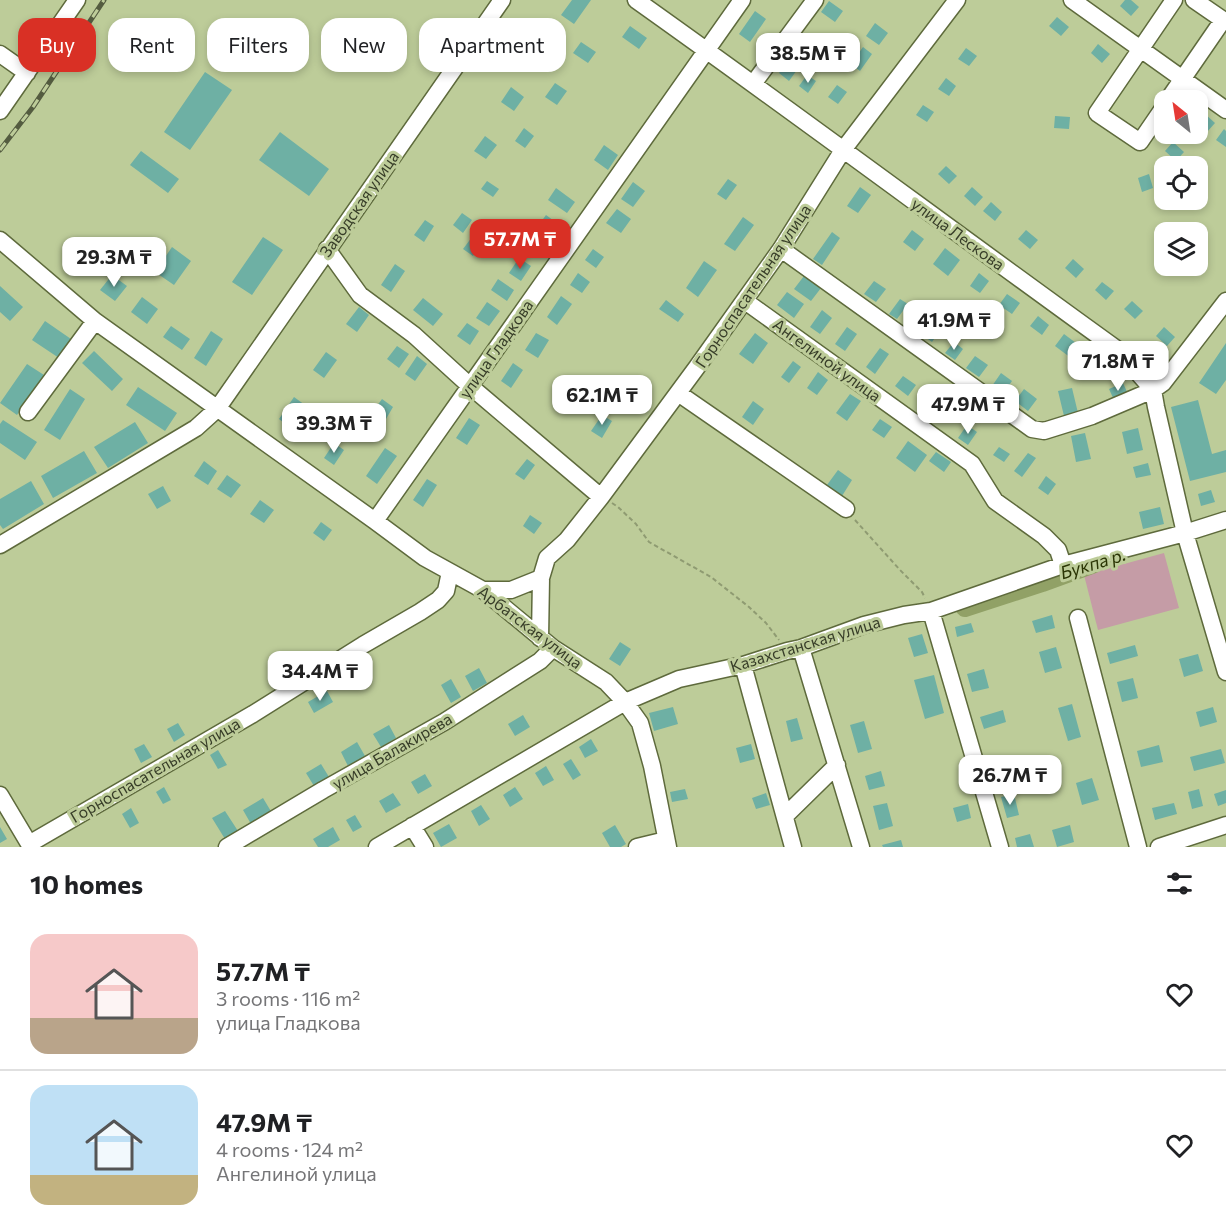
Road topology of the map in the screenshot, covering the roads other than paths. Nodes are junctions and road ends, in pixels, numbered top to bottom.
1 (77, 0) edge
2 (502, 0) edge
3 (636, 0) edge
4 (742, 0) edge
5 (815, 0) edge
6 (957, 0) edge
7 (1072, 0) edge
8 (1174, 0) edge
9 (1194, 0) edge
10 (1140, 49) junction
11 (705, 50) junction
12 (0, 54) edge
13 (27, 73) junction
14 (1183, 79) junction
15 (753, 84) junction
16 (1175, 90) edge
17 (1226, 110) edge
18 (0, 111) edge
19 (1154, 121) edge
20 (843, 150) junction
21 (0, 240) edge
22 (327, 249) junction
23 (780, 249) junction
24 (745, 301) junction
25 (1226, 301) edge
26 (95, 321) junction
27 (470, 386) junction
28 (1153, 390) junction
29 (678, 393) junction
30 (217, 409) junction
31 (28, 412) dead end
32 (601, 497) junction
33 (846, 509) road end
34 (1226, 520) edge
35 (375, 521) junction
36 (1185, 533) junction
37 (0, 544) edge
38 (1064, 565) junction
39 (450, 572) junction
40 (541, 578) junction
41 (483, 590) junction
42 (931, 611) junction
43 (1078, 618) dead end
44 (547, 643) junction
45 (794, 650) junction
46 (743, 665) junction
47 (1226, 672) edge
48 (625, 702) junction
49 (837, 765) junction
50 (0, 795) edge
51 (785, 816) junction
52 (1226, 825) edge
53 (412, 826) junction
54 (667, 844) edge
55 (30, 845) edge
56 (227, 847) edge
57 (377, 847) edge
58 (425, 847) edge
59 (638, 847) edge
60 (793, 847) edge
61 (861, 847) edge
62 (1000, 847) edge
63 (1138, 847) edge
64 (1159, 847) edge

1 - 13 street
2 - 22 street, Заводская улица
3 - 11 street, улица Лескова
4 - 11 street, улица Гладкова
5 - 15 street
6 - 20 street, Горноспасательная улица
7 - 10 street
8 - 10 street
9 - 14 street
10 - 14 street
10 - 19 street
11 - 15 street, улица Лескова
11 - 27 street, улица Гладкова
12 - 13 street
13 - 18 street
14 - 16 street
14 - 17 street
15 - 20 street, улица Лескова
20 - 23 street, Горноспасательная улица
20 - 28 street, улица Лескова
21 - 26 street
22 - 27 street
22 - 30 street, Заводская улица
23 - 24 street, Горноспасательная улица
23 - 28 street
24 - 29 street, Горноспасательная улица
24 - 38 street, Ангелиной улица
25 - 28 street
26 - 30 street
26 - 31 street
27 - 32 street
27 - 35 street, улица Гладкова
28 - 36 street, улица Лескова
29 - 32 street, Горноспасательная улица
29 - 33 street
30 - 35 street, Арбатская улица
30 - 37 street, Заводская улица
32 - 40 street, Горноспасательная улица
34 - 36 street, Казахстанская улица
35 - 39 street, Арбатская улица
36 - 38 street, Казахстанская улица
36 - 47 street, улица Лескова
38 - 42 street, Казахстанская улица
39 - 41 street, Арбатская улица
39 - 55 street, Горноспасательная улица
40 - 41 street
40 - 44 street
41 - 44 street, Арбатская улица
42 - 45 street, Казахстанская улица
42 - 62 street
43 - 63 street
44 - 48 street, Арбатская улица
44 - 56 street, улица Балакирева
45 - 46 street, Казахстанская улица
45 - 49 street
46 - 48 street, Казахстанская улица
46 - 51 street
48 - 53 street, Казахстанская улица
48 - 54 street, Арбатская улица
49 - 51 street
49 - 61 street
50 - 55 street
51 - 60 street
52 - 64 street
53 - 57 street, Казахстанская улица
53 - 58 street
54 - 59 street

